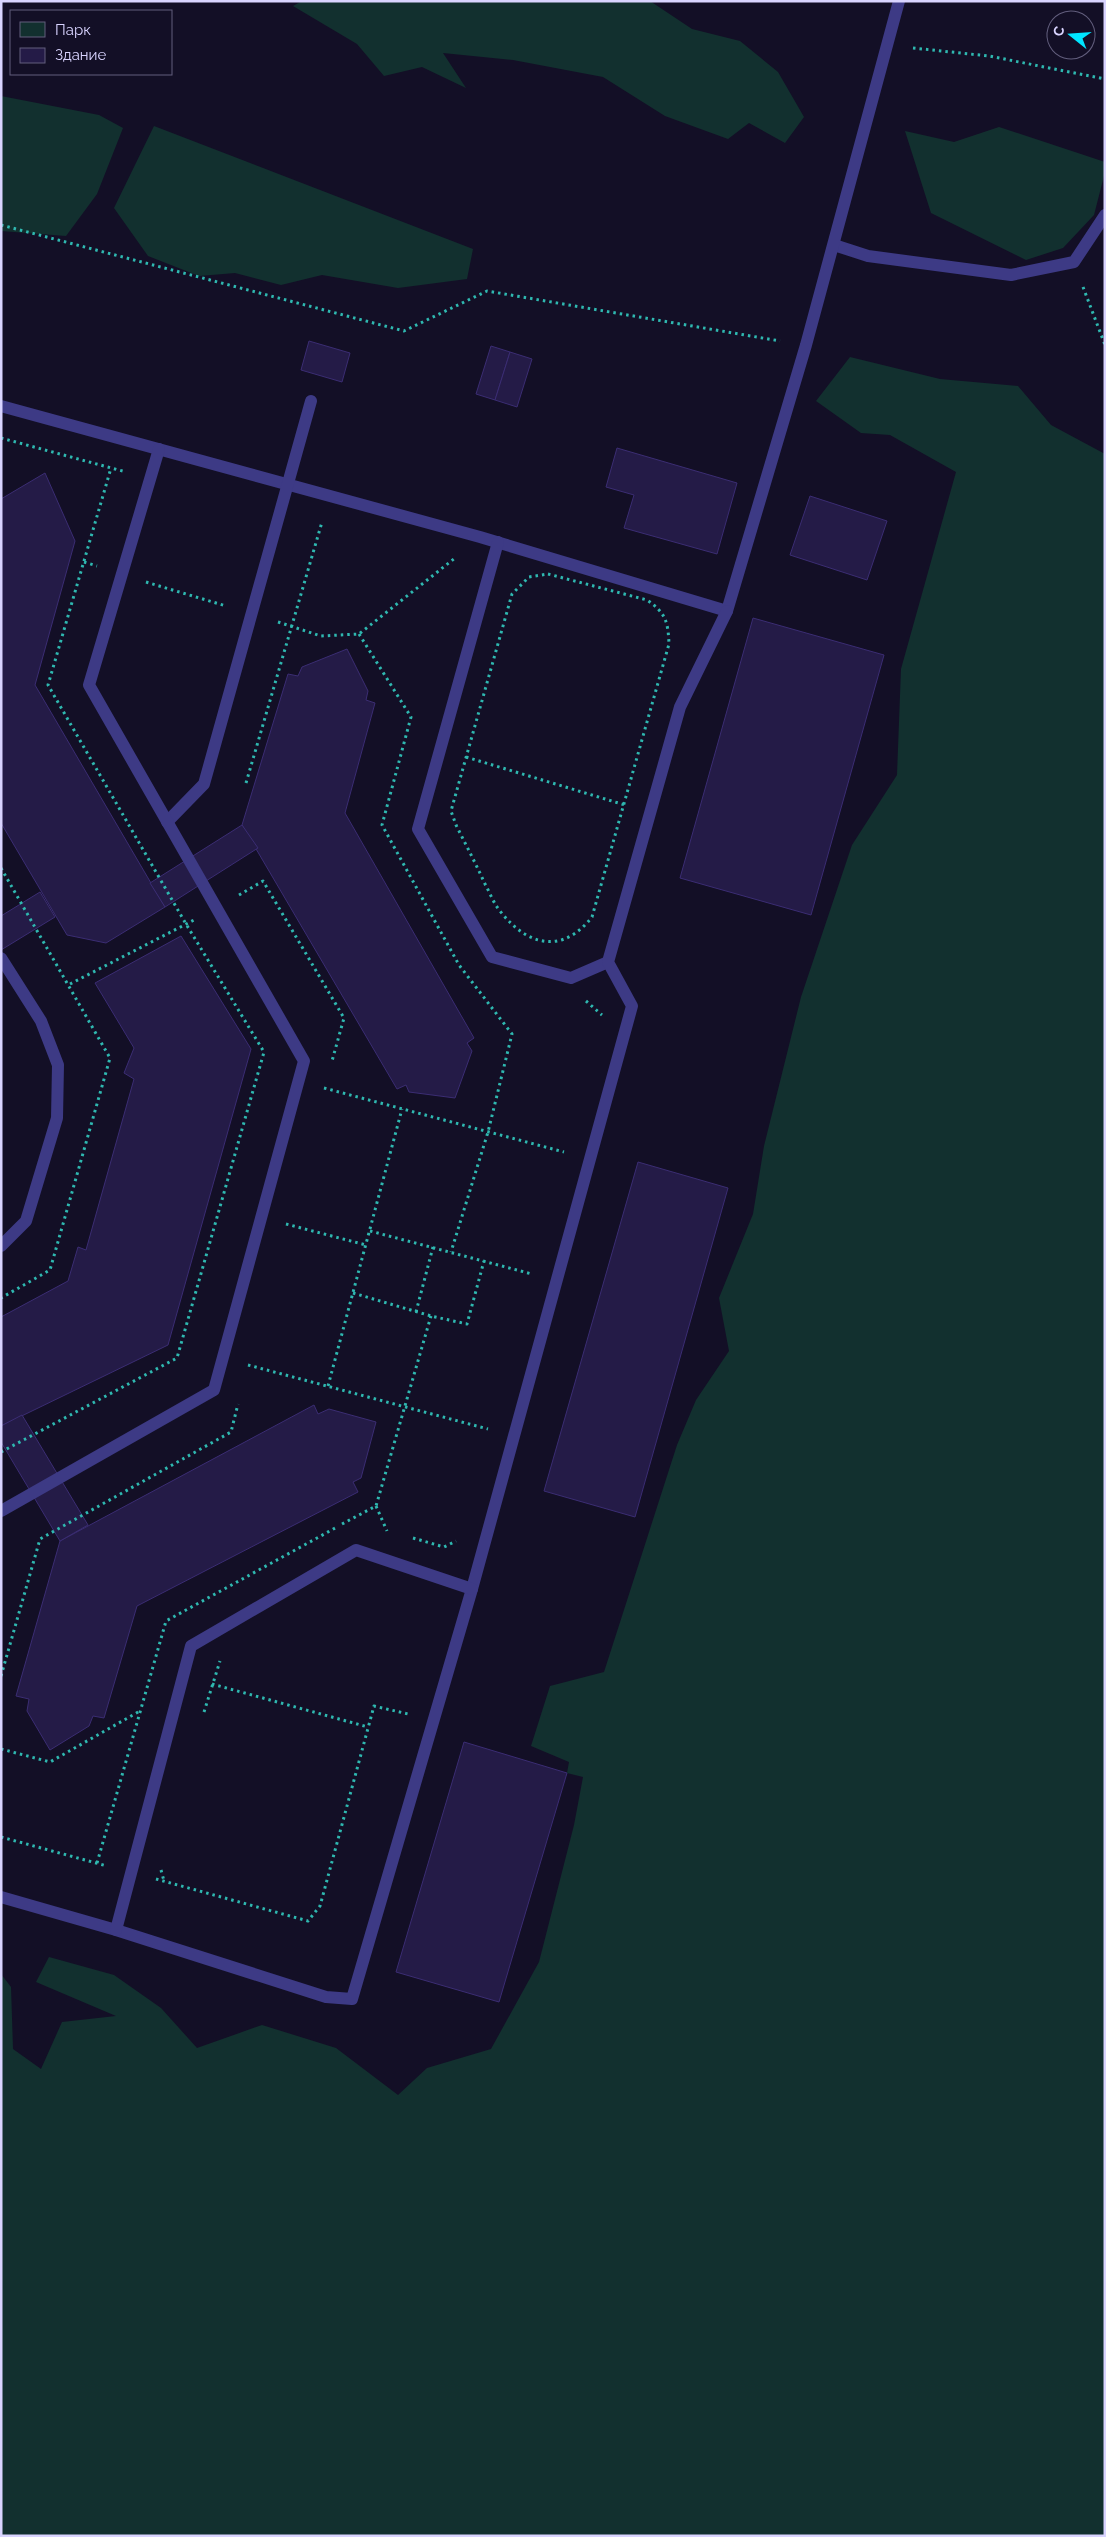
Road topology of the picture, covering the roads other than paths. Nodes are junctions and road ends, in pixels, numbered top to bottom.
1 (899, 1) edge
2 (1105, 215) edge
3 (834, 245) junction
4 (311, 401) dead end
5 (1, 406) edge
6 (159, 449) junction
7 (288, 485) junction
8 (498, 542) junction
9 (726, 611) junction
10 (167, 822) junction
11 (1, 958) edge
12 (608, 962) junction
13 (1, 1246) edge
14 (1, 1510) edge
15 (472, 1589) junction
16 (1, 1897) edge
17 (116, 1930) junction

1 - 3 lane
2 - 3 lane
3 - 9 lane
4 - 7 lane
5 - 6 lane
6 - 7 lane
6 - 10 lane
7 - 8 lane
7 - 10 lane
8 - 9 lane
8 - 12 lane
9 - 12 lane
10 - 14 lane
11 - 13 lane
12 - 15 lane
15 - 17 lane
15 - 17 lane
16 - 17 lane

